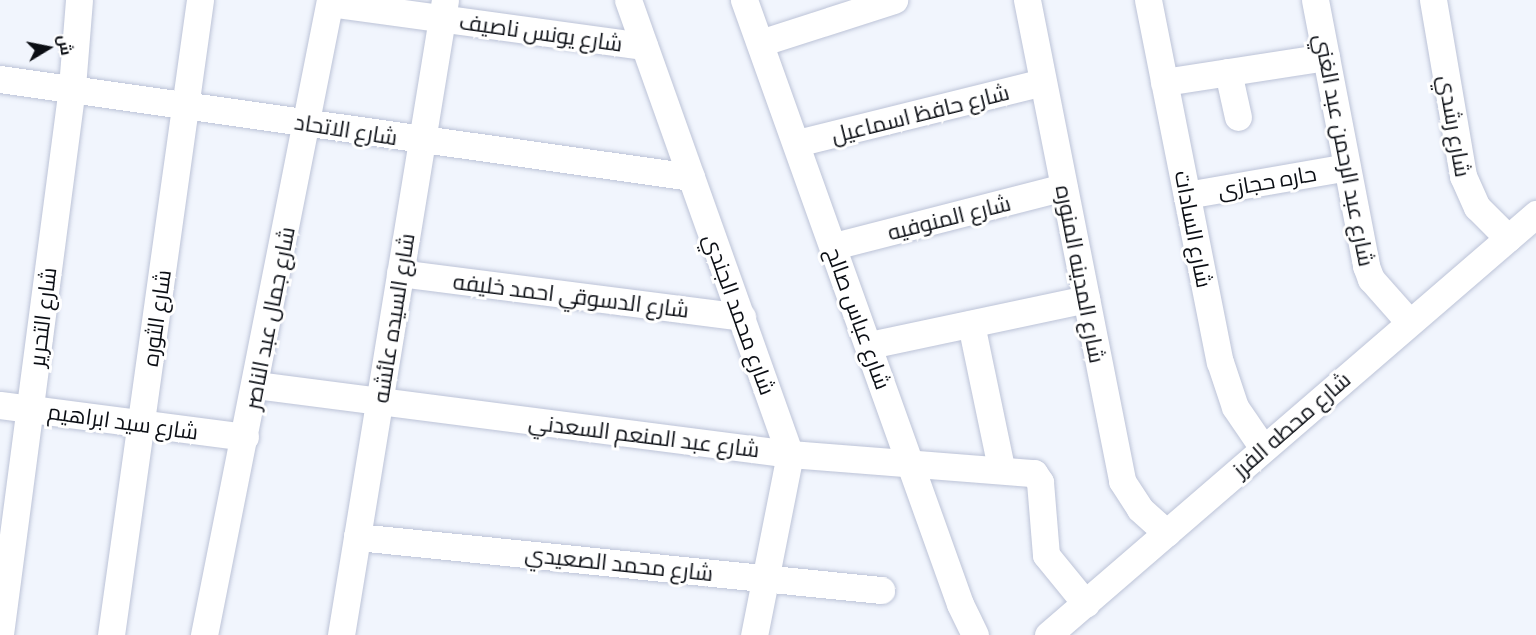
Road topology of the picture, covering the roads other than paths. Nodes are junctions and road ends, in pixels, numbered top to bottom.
1 (79, 0) edge
2 (201, 0) edge
3 (628, 0) edge
4 (744, 0) edge
5 (894, 0) edge
6 (1027, 0) edge
7 (1148, 0) edge
8 (1316, 0) edge
9 (1433, 0) edge
10 (330, 1) edge
11 (443, 9) edge
12 (760, 43) junction
13 (644, 46) junction
14 (1326, 57) junction
15 (1228, 72) junction
16 (0, 79) edge
17 (1043, 82) junction
18 (1164, 82) junction
19 (72, 87) junction
20 (188, 104) junction
21 (1238, 117) dead end
22 (309, 123) junction
23 (422, 141) junction
24 (796, 143) junction
25 (1347, 167) junction
26 (692, 177) junction
27 (1064, 188) junction
28 (1187, 195) junction
29 (1536, 214) edge
30 (1508, 238) junction
31 (834, 246) junction
32 (400, 273) junction
33 (1086, 299) junction
34 (742, 317) junction
35 (1409, 322) junction
36 (971, 324) junction
37 (870, 345) junction
38 (256, 385) junction
39 (379, 401) junction
40 (0, 405) edge
41 (30, 409) junction
42 (141, 423) junction
43 (245, 438) junction
44 (1263, 448) junction
45 (790, 454) junction
46 (910, 462) junction
47 (1000, 468) junction
48 (1167, 532) junction
49 (357, 537) junction
50 (766, 578) junction
51 (880, 590) dead end
52 (1086, 604) junction
53 (0, 634) edge
54 (111, 635) edge
55 (204, 635) edge
56 (341, 635) edge
57 (754, 635) edge
58 (975, 635) edge
59 (1048, 635) edge

1 - 19 street, شارع التحرير
2 - 20 street, شارع الثوره
3 - 13 street, شارع محمد الجندي
4 - 12 street, شارع عباس صالح
5 - 12 street
6 - 17 street, شارع المدينه المنوره
7 - 18 street, شارع السادات
8 - 14 street, شارع عبد الرحمن عبد الغني
9 - 30 street, شارع رشدي
10 - 11 street, شارع يونس ناصيف
10 - 22 street, شارع جمال عبد الناصر
11 - 13 street, شارع يونس ناصيف
11 - 23 street, شارع السيده عائشه
12 - 24 street, شارع عباس صالح
13 - 26 street, شارع محمد الجندي
14 - 15 street
14 - 25 street, شارع عبد الرحمن عبد الغني
15 - 18 street
15 - 21 street
16 - 19 street, شارع الاتحاد
17 - 24 street, شارع حافظ اسماعيل
17 - 27 street, شارع المدينه المنوره
18 - 28 street, شارع السادات
19 - 20 street, شارع الاتحاد
19 - 41 street, شارع التحرير
20 - 22 street, شارع الاتحاد
20 - 42 street, شارع الثوره
22 - 23 street, شارع الاتحاد
22 - 38 street, شارع جمال عبد الناصر
23 - 26 street, شارع الاتحاد
23 - 32 street, شارع السيده عائشه
24 - 31 street, شارع عباس صالح
25 - 28 street, حاره حجازى
25 - 35 street, شارع عبد الرحمن عبد الغني
26 - 34 street, شارع محمد الجندي
27 - 31 street, شارع المنوفيه
27 - 33 street, شارع المدينه المنوره
28 - 44 street, شارع السادات
29 - 30 street, شارع محطه الفرز
30 - 35 street, شارع محطه الفرز
31 - 37 street, شارع عباس صالح
32 - 34 street, شارع الدسوقي احمد خليفه
32 - 39 street, شارع السيده عائشه
33 - 36 street
33 - 48 street, شارع المدينه المنوره
34 - 45 street, شارع محمد الجندي
35 - 44 street, شارع محطه الفرز
36 - 37 street
36 - 47 street
37 - 46 street, شارع عباس صالح
38 - 39 street, شارع عبد المنعم السعدني
38 - 43 street, شارع جمال عبد الناصر
39 - 45 street, شارع عبد المنعم السعدني
39 - 49 street, شارع السيده عائشه
40 - 41 street, شارع سيد ابراهيم
41 - 42 street, شارع سيد ابراهيم
41 - 53 street, شارع التحرير
42 - 43 street, شارع سيد ابراهيم
42 - 54 street, شارع الثوره
43 - 55 street, شارع جمال عبد الناصر
44 - 48 street, شارع محطه الفرز
45 - 46 street, شارع عبد المنعم السعدني
45 - 50 street
46 - 47 street, شارع عبد المنعم السعدني
46 - 58 street, شارع عباس صالح
47 - 52 street, شارع عبد المنعم السعدني
48 - 52 street, شارع محطه الفرز
49 - 50 street, شارع محمد الصعيدي
49 - 56 street, شارع السيده عائشه
50 - 51 street, شارع محمد الصعيدي
50 - 57 street
52 - 59 street, شارع محطه الفرز

